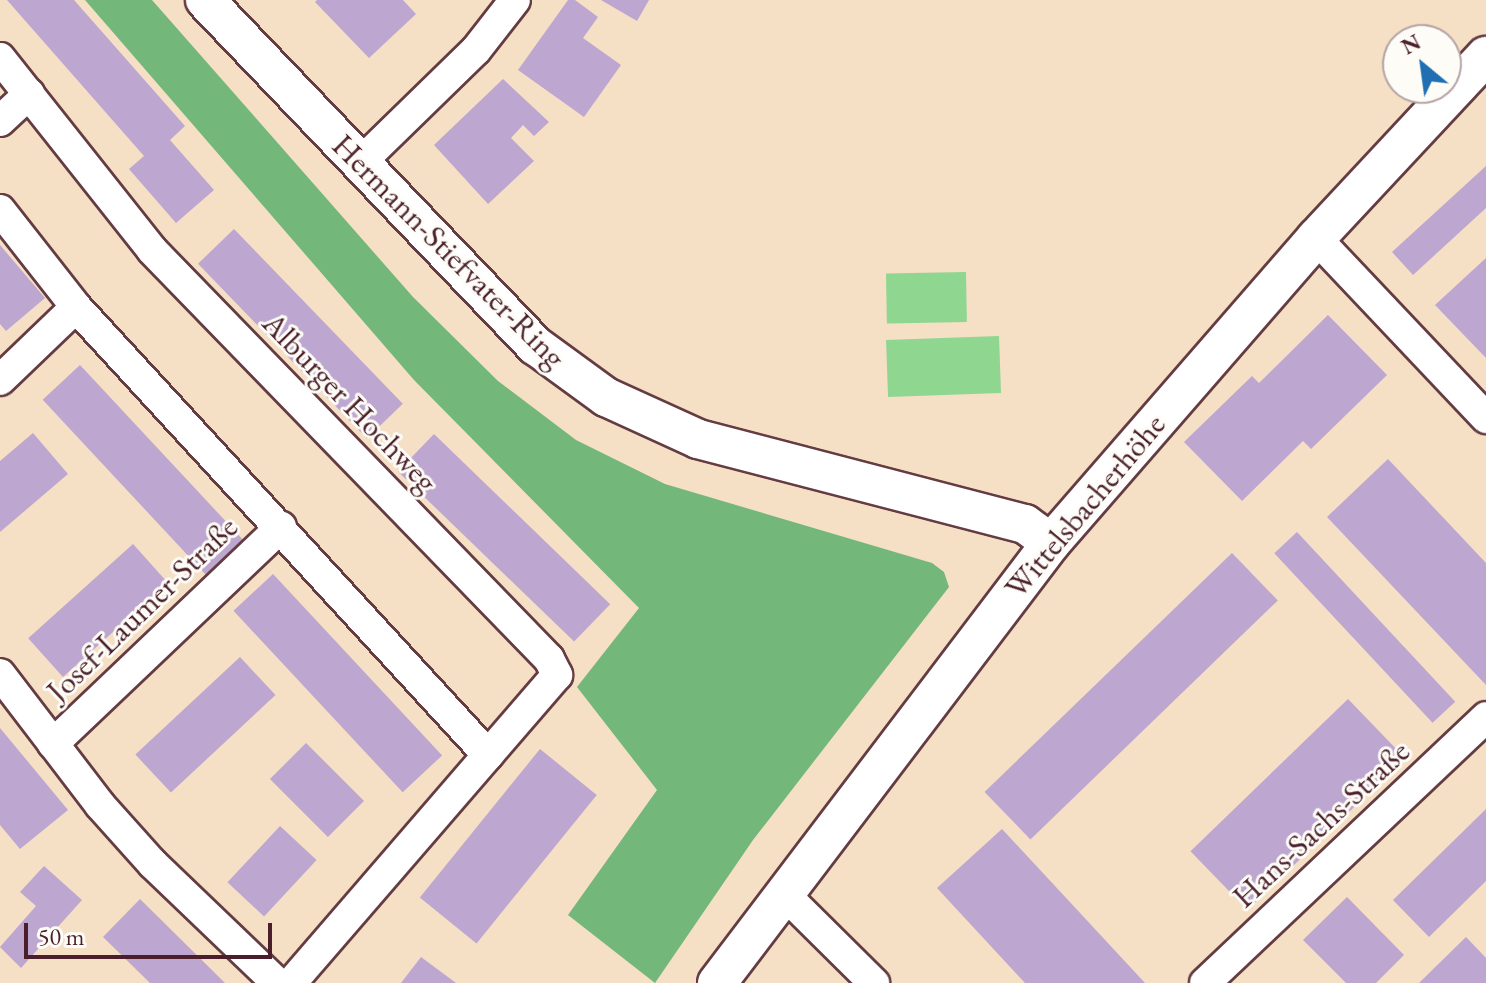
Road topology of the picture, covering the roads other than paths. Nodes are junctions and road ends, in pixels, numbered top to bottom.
1 (205, 0) edge
2 (515, 0) edge
3 (1486, 56) edge
4 (0, 58) edge
5 (29, 94) junction
6 (0, 121) edge
7 (359, 164) junction
8 (0, 210) edge
9 (1316, 238) junction
10 (76, 307) junction
11 (0, 380) edge
12 (1486, 418) edge
13 (281, 527) junction
14 (1051, 543) junction
15 (0, 674) edge
16 (1486, 717) edge
17 (53, 744) junction
18 (488, 755) junction
19 (784, 894) junction
20 (277, 983) edge
21 (291, 983) edge
22 (717, 983) edge
23 (874, 983) edge
24 (1205, 983) edge

1 - 7 street, Hermann-Stiefvater-Ring
2 - 7 street
3 - 9 street, Wittelsbacherhöhe
4 - 5 street, Alburger Hochweg
5 - 6 street
5 - 18 street, Alburger Hochweg
7 - 14 street, Hermann-Stiefvater-Ring
8 - 10 street
9 - 12 street
9 - 14 street, Wittelsbacherhöhe
10 - 11 street
10 - 13 street
13 - 17 street, Josef-Laumer-Straße
13 - 18 street
14 - 19 street, Wittelsbacherhöhe
15 - 17 street, Josef-Laumer-Straße
16 - 24 street, Hans-Sachs-Straße
17 - 20 street, Josef-Laumer-Straße
18 - 21 street, Alburger Hochweg
19 - 22 street, Wittelsbacherhöhe
19 - 23 street

